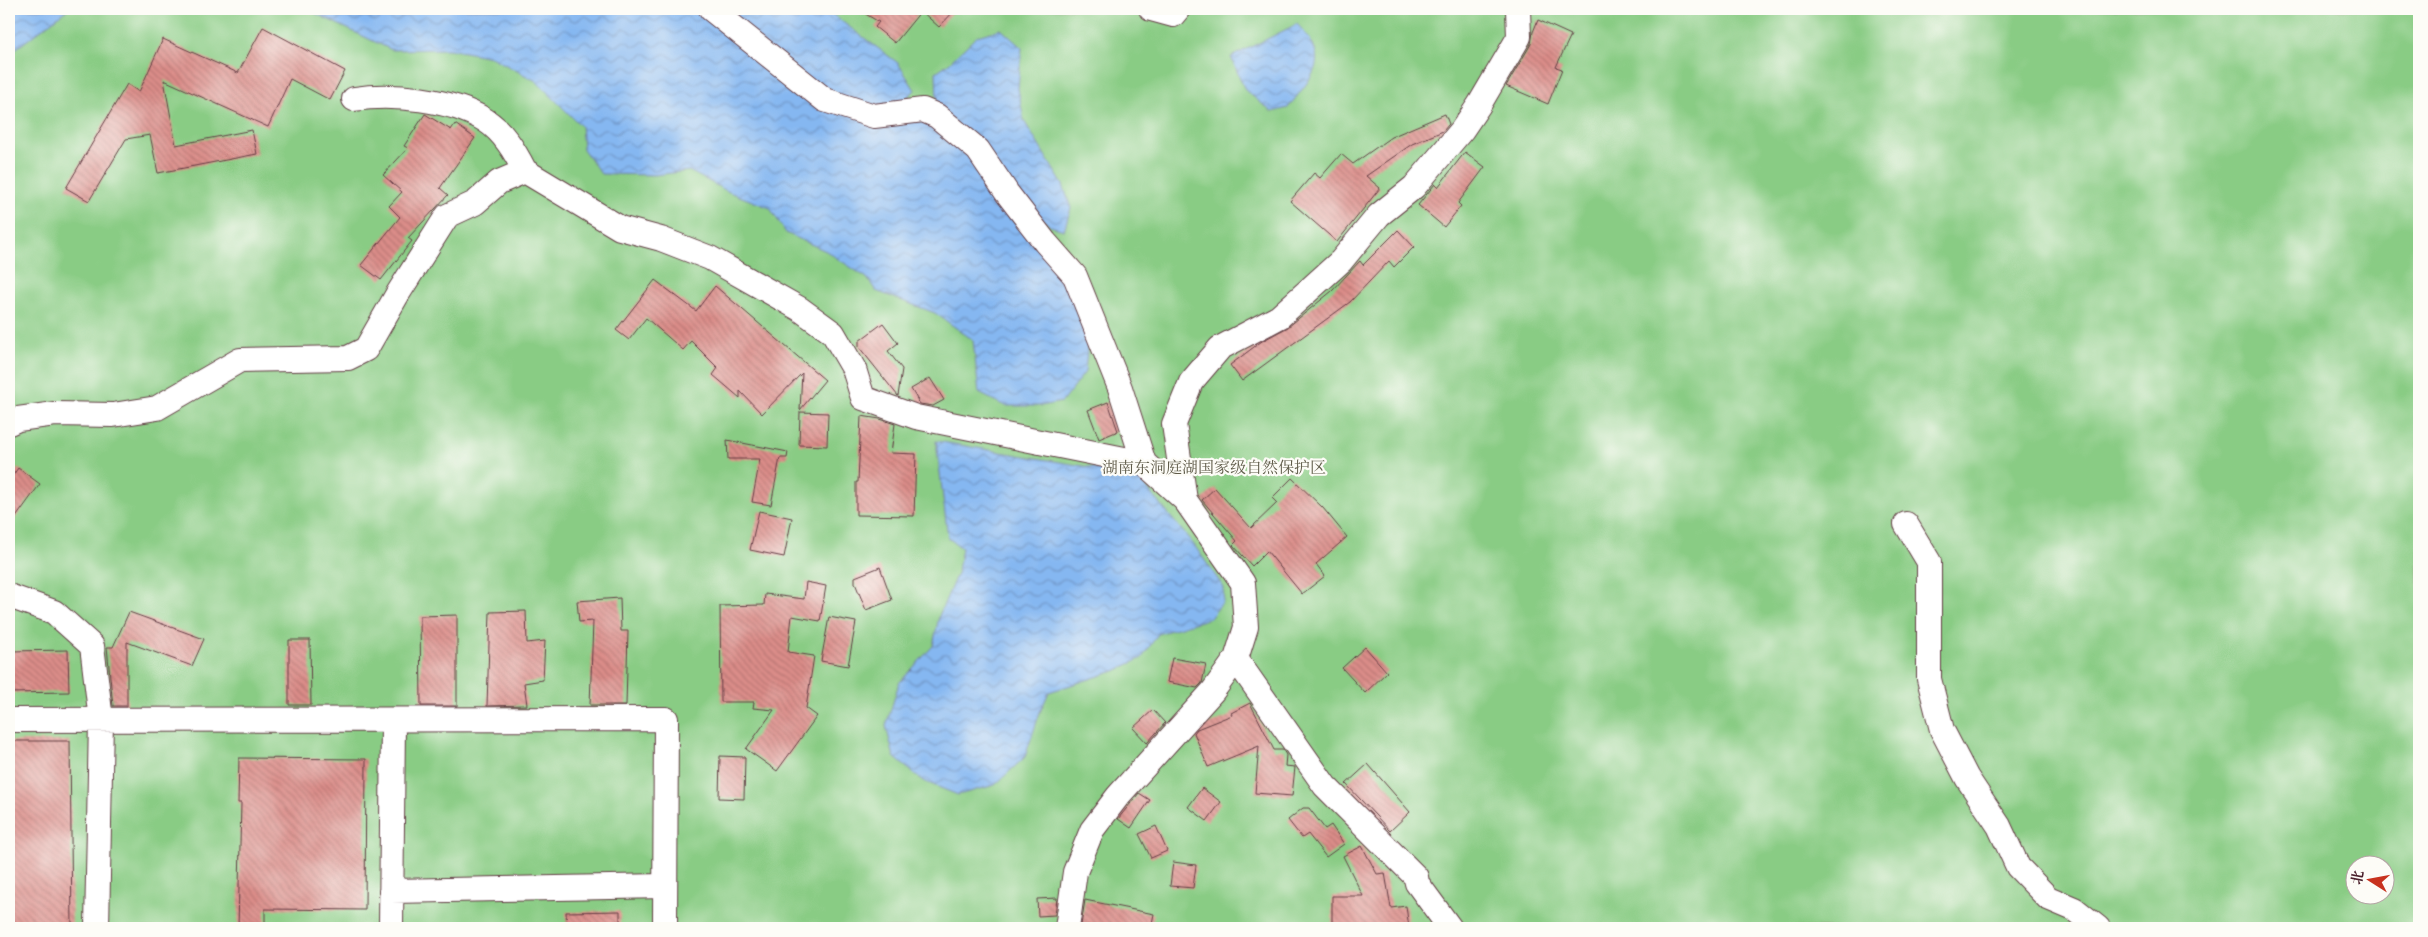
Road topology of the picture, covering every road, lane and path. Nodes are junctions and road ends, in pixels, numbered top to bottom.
1 (711, 9) edge
2 (1151, 9) edge
3 (1178, 9) edge
4 (1518, 9) edge
5 (354, 100) dead end
6 (525, 171) junction
7 (9, 423) edge
8 (1144, 463) junction
9 (1184, 500) junction
10 (1906, 524) dead end
11 (9, 596) edge
12 (1236, 659) junction
13 (9, 720) edge
14 (101, 720) junction
15 (392, 721) junction
16 (665, 886) junction
17 (391, 891) junction
18 (97, 928) edge
19 (391, 928) edge
20 (665, 928) edge
21 (1068, 928) edge
22 (1450, 928) edge
23 (2098, 928) edge

1 - 8 street
2 - 3 street
4 - 9 street
5 - 6 street
6 - 7 street
6 - 8 street
8 - 9 street
9 - 12 street
10 - 23 street
11 - 14 street
12 - 21 street
12 - 22 street
13 - 14 street
14 - 15 street
14 - 18 street
15 - 16 street
15 - 17 street
16 - 17 street
16 - 20 street
17 - 19 street

